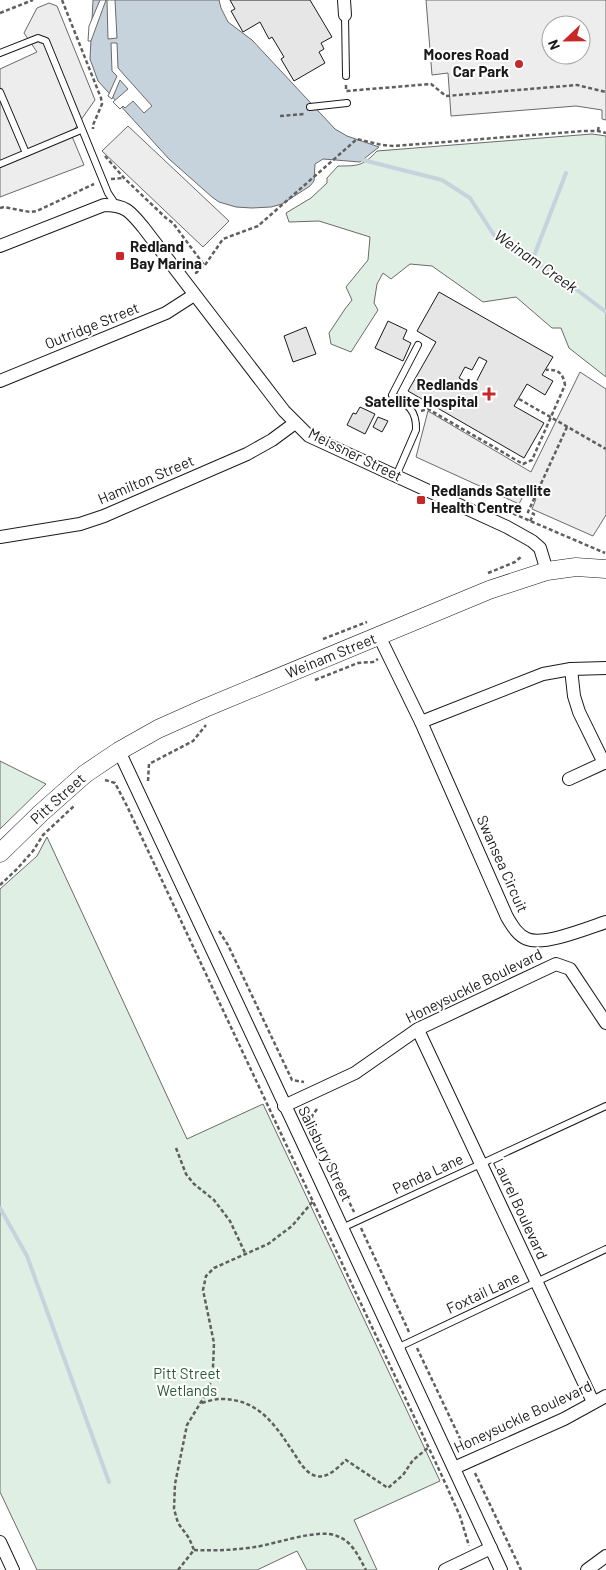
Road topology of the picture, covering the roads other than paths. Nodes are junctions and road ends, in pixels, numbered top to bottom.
1 (344, 0) edge
2 (345, 16) joint
3 (0, 53) edge
4 (346, 76) road end
5 (0, 92) edge
6 (347, 103) dead end
7 (310, 108) dead end
8 (81, 130) junction
9 (26, 153) junction
10 (0, 164) edge
11 (116, 205) junction
12 (0, 246) edge
13 (194, 295) junction
14 (418, 345) dead end
15 (0, 381) edge
16 (295, 423) junction
17 (396, 476) junction
18 (0, 537) edge
19 (606, 569) edge
20 (547, 571) junction
21 (379, 636) junction
22 (606, 668) edge
23 (571, 669) junction
24 (421, 722) junction
25 (120, 751) junction
26 (605, 762) edge
27 (569, 779) dead end
28 (0, 853) edge
29 (606, 922) edge
30 (606, 1023) edge
31 (418, 1030) junction
32 (284, 1106) junction
33 (606, 1106) edge
34 (481, 1164) junction
35 (342, 1228) junction
36 (606, 1249) edge
37 (537, 1282) junction
38 (399, 1347) junction
39 (606, 1396) edge
40 (593, 1402) junction
41 (454, 1468) junction
42 (0, 1542) edge
43 (491, 1548) junction
44 (606, 1556) edge
45 (13, 1570) edge
46 (444, 1570) edge
47 (501, 1570) edge
48 (587, 1570) edge

1 - 2 street
2 - 4 lane
3 - 8 lane
5 - 9 lane
6 - 7 lane
8 - 9 lane
8 - 11 lane
9 - 10 lane
11 - 12 street
11 - 13 street, Meissner Street
13 - 15 street, Outridge Street
13 - 16 street, Meissner Street
14 - 17 lane
16 - 17 street, Meissner Street
16 - 18 street, Hamilton Street
17 - 20 street, Meissner Street
19 - 20 street
20 - 21 street, Weinam Street
21 - 24 street, Swansea Circuit
21 - 25 street, Weinam Street
22 - 23 street
23 - 24 street
23 - 26 street
24 - 29 street, Swansea Circuit
25 - 28 street, Pitt Street
25 - 32 street, Salisbury Street
26 - 27 street
30 - 31 street, Honeysuckle Boulevard
31 - 32 street, Honeysuckle Boulevard
31 - 34 street, Laurel Boulevard
32 - 35 street, Salisbury Street
33 - 34 lane, Penda Lane
34 - 35 lane, Penda Lane
34 - 37 street, Laurel Boulevard
35 - 38 street, Salisbury Street
36 - 37 lane, Foxtail Lane
37 - 38 lane, Foxtail Lane
37 - 40 street, Laurel Boulevard
38 - 41 street, Salisbury Street
39 - 40 street, Honeysuckle Boulevard
40 - 41 street, Honeysuckle Boulevard
41 - 43 street, Salisbury Street
42 - 45 street
43 - 46 street
43 - 47 street, Salisbury Street
44 - 48 street

